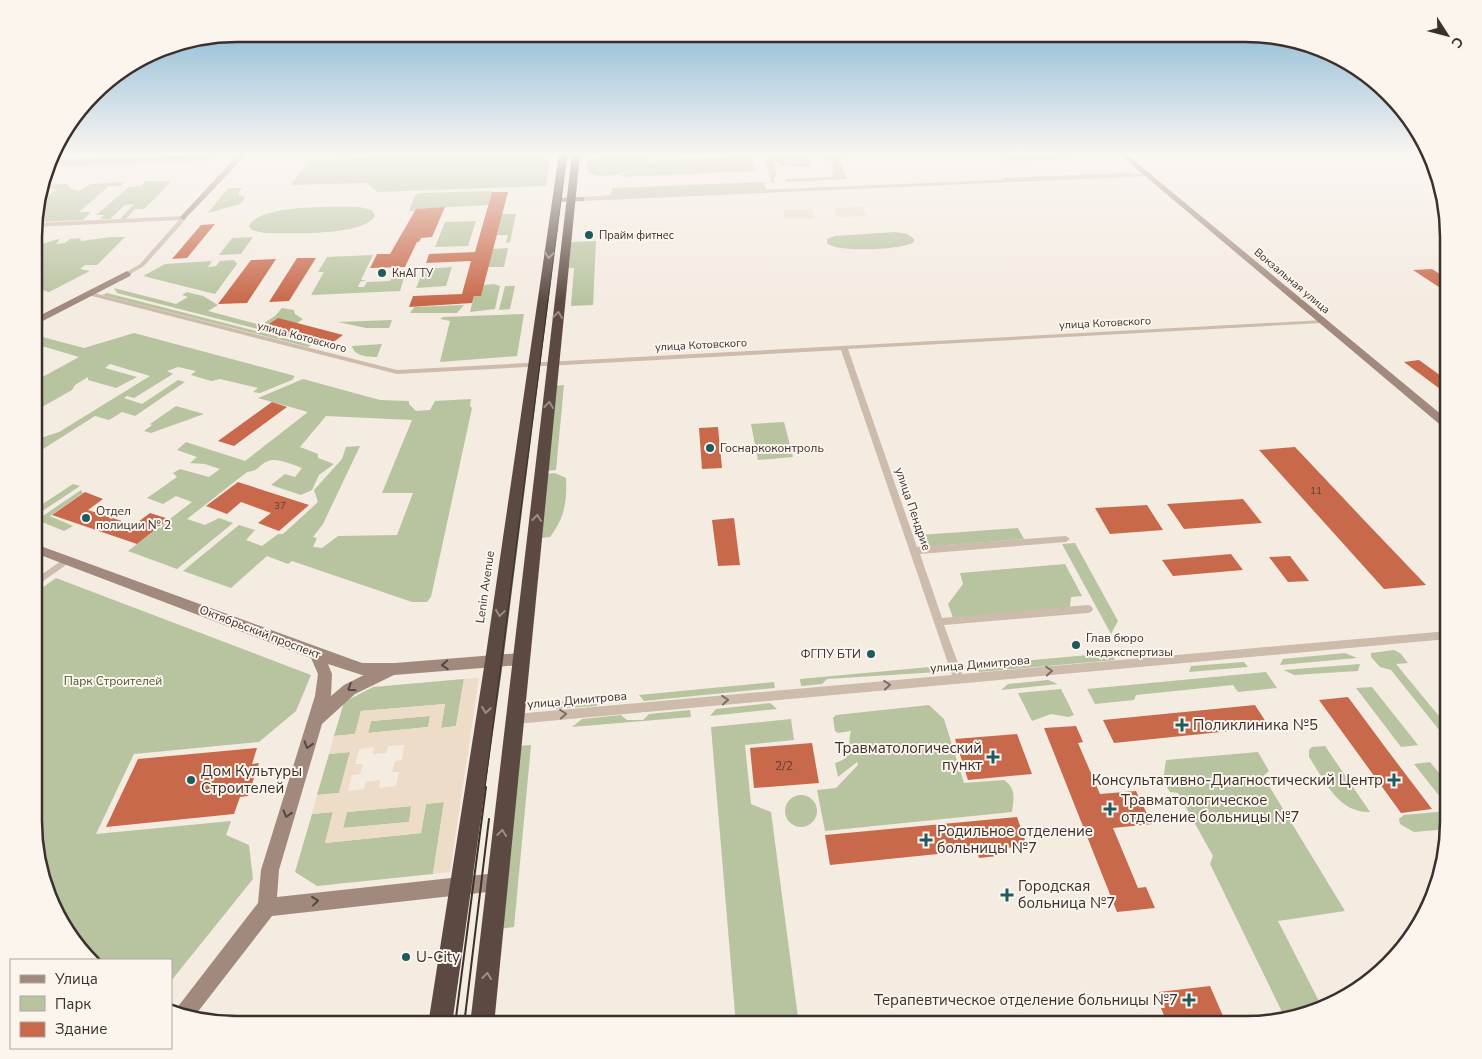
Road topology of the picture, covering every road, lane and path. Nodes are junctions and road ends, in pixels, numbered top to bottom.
1 (197, 203) edge
2 (556, 203) edge
3 (571, 203) edge
4 (1182, 203) edge
5 (184, 218) junction
6 (43, 225) edge
7 (127, 274) joint
8 (90, 294) junction
9 (42, 319) edge
10 (1322, 321) junction
11 (844, 348) junction
12 (553, 364) junction
13 (534, 365) junction
14 (1440, 419) edge
15 (1066, 540) dead end
16 (42, 550) edge
17 (914, 551) junction
18 (67, 560) junction
19 (42, 579) edge
20 (1088, 609) dead end
21 (939, 622) junction
22 (1440, 636) edge
23 (317, 654) junction
24 (521, 659) junction
25 (494, 661) junction
26 (395, 669) junction
27 (958, 679) junction
28 (515, 718) junction
29 (315, 722) junction
30 (497, 882) junction
31 (459, 886) junction
32 (267, 907) junction
33 (186, 1010) edge
34 (441, 1016) edge
35 (483, 1016) edge

1 - 5 street
2 -> 13 highway, Lenin Avenue
12 -> 3 highway
4 - 10 street, Вокзальная улица
5 - 6 street
5 - 7 street
7 - 8 street
8 - 9 street
8 - 13 street, улица Котовского
10 - 11 street, улица Котовского
10 - 14 street, Вокзальная улица
11 - 12 street, улица Котовского
11 - 17 street, улица Пендрие
12 - 13 street, улица Котовского
24 -> 12 highway
13 -> 25 highway, Lenin Avenue
15 - 17 street
16 - 18 street, Октябрьский проспект
17 - 21 street, улица Пендрие
18 - 19 street
18 - 23 street, Октябрьский проспект
20 - 21 street
21 - 27 street, улица Пендрие
27 -> 22 street, улица Димитрова
23 - 26 street, Октябрьский проспект
23 - 29 street
24 - 25 street, Октябрьский проспект
24 - 28 highway
25 -> 26 street, Октябрьский проспект
25 -> 31 highway, Lenin Avenue
26 -> 29 street
28 -> 27 street, улица Димитрова
30 -> 28 highway
29 -> 32 street
30 - 31 street
35 -> 30 highway
32 -> 31 street
31 - 34 highway, Lenin Avenue
32 - 33 street

